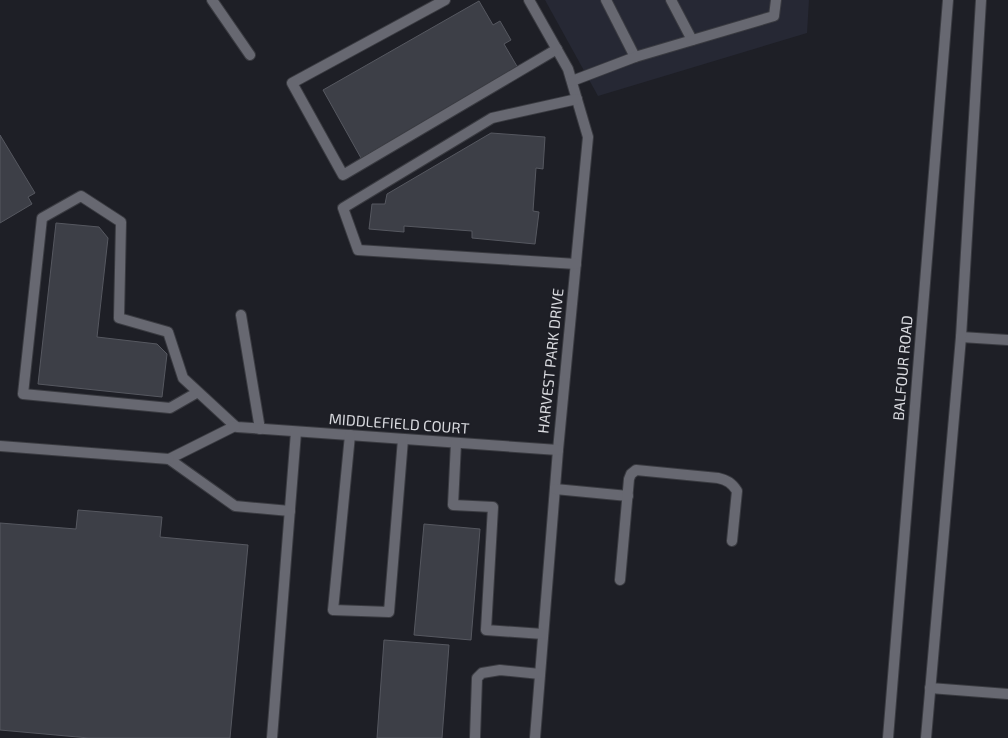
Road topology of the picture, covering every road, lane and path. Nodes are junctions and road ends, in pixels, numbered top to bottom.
1 (212, 0) edge
2 (444, 0) edge
3 (529, 0) edge
4 (606, 0) edge
5 (671, 0) edge
6 (776, 0) edge
7 (948, 0) edge
8 (981, 0) edge
9 (692, 40) junction
10 (557, 49) junction
11 (250, 55) dead end
12 (635, 57) junction
13 (572, 80) junction
14 (577, 99) junction
15 (576, 264) junction
16 (241, 315) dead end
17 (961, 338) junction
18 (1008, 340) edge
19 (198, 392) junction
20 (236, 426) junction
21 (260, 429) junction
22 (296, 432) junction
23 (350, 435) junction
24 (403, 439) junction
25 (456, 443) junction
26 (0, 446) edge
27 (558, 450) junction
28 (169, 459) junction
29 (555, 489) junction
30 (628, 496) junction
31 (290, 510) junction
32 (732, 541) dead end
33 (620, 580) dead end
34 (543, 634) junction
35 (540, 674) junction
36 (930, 688) junction
37 (1008, 694) edge
38 (272, 738) edge
39 (475, 738) edge
40 (535, 738) edge
41 (888, 738) edge
42 (926, 738) edge

1 - 11 street
2 - 10 street
3 - 10 street, HARVEST PARK DRIVE
4 - 12 street
5 - 9 street
6 - 9 street
7 - 41 street, BALFOUR ROAD
8 - 17 street
9 - 12 street
10 - 13 street, HARVEST PARK DRIVE
12 - 13 street
13 - 14 street, HARVEST PARK DRIVE
14 - 15 street, HARVEST PARK DRIVE
14 - 15 street
15 - 27 street, HARVEST PARK DRIVE
16 - 21 street
17 - 18 street
17 - 36 street
19 - 19 street
19 - 20 street
20 - 21 street, MIDDLEFIELD COURT
20 - 28 street
21 - 22 street, MIDDLEFIELD COURT
22 - 23 street, MIDDLEFIELD COURT
22 - 31 street
23 - 24 street, MIDDLEFIELD COURT
23 - 24 street
24 - 25 street, MIDDLEFIELD COURT
25 - 27 street, MIDDLEFIELD COURT
25 - 34 street
26 - 28 street
27 - 29 street, HARVEST PARK DRIVE
28 - 31 street
29 - 30 street
29 - 34 street, HARVEST PARK DRIVE
30 - 32 street
30 - 33 street
31 - 38 street
34 - 35 street, HARVEST PARK DRIVE
35 - 39 street
35 - 40 street, HARVEST PARK DRIVE
36 - 37 street
36 - 42 street

